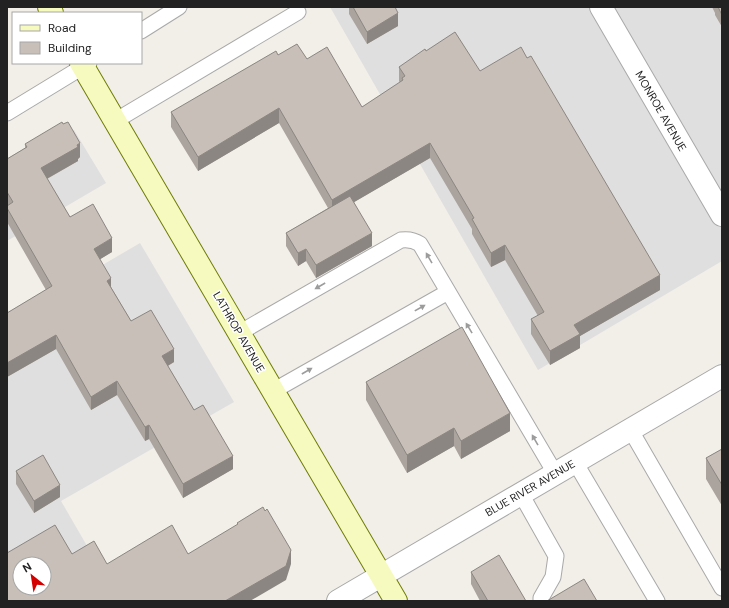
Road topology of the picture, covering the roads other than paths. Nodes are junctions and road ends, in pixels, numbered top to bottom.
1 (601, 7) edge
2 (169, 10) edge
3 (298, 12) dead end
4 (142, 30) edge
5 (85, 64) edge
6 (7, 113) edge
7 (115, 121) junction
8 (722, 215) edge
9 (448, 292) junction
10 (239, 333) junction
11 (722, 376) edge
12 (273, 391) junction
13 (630, 429) junction
14 (575, 462) junction
15 (555, 473) junction
16 (521, 494) junction
17 (381, 576) junction
18 (722, 588) edge
19 (338, 601) edge
20 (396, 601) edge
21 (541, 601) edge
22 (657, 601) edge

1 - 8 street, MONROE AVENUE
2 - 4 lane
3 - 7 lane
5 - 6 lane
5 - 7 street, LATHROP AVENUE
7 - 10 street, LATHROP AVENUE
9 -> 10 lane
12 -> 9 lane
15 -> 9 lane
10 - 12 street, LATHROP AVENUE
11 - 13 street, BLUE RIVER AVENUE
12 - 17 street, LATHROP AVENUE
13 - 14 street, BLUE RIVER AVENUE
13 - 18 lane
14 - 15 street, BLUE RIVER AVENUE
14 - 22 lane
15 - 16 street, BLUE RIVER AVENUE
16 - 17 street, BLUE RIVER AVENUE
16 - 21 lane
17 - 19 street, BLUE RIVER AVENUE
17 - 20 street, LATHROP AVENUE

